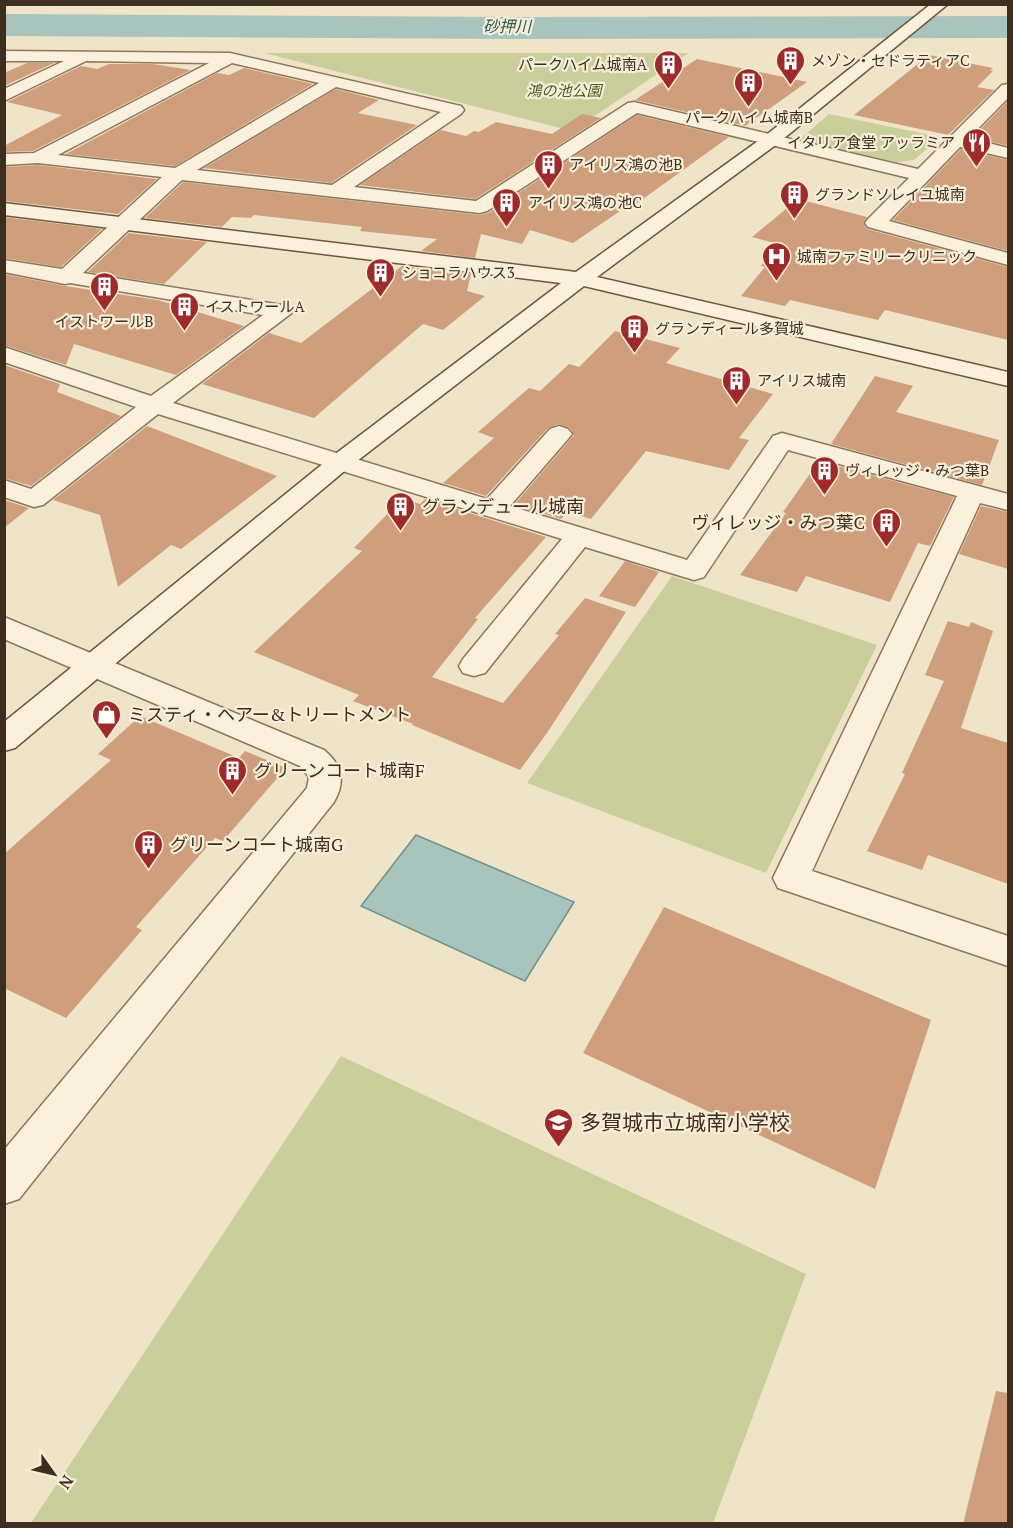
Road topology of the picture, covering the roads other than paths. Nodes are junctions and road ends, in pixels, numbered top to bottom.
1 (941, 4) edge
2 (4, 56) edge
3 (88, 56) junction
4 (230, 58) junction
5 (333, 82) junction
6 (1008, 89) edge
7 (4, 96) edge
8 (771, 140) junction
9 (957, 141) junction
10 (1008, 153) edge
11 (38, 158) junction
12 (4, 160) edge
13 (177, 174) junction
14 (922, 176) junction
15 (334, 192) junction
16 (4, 209) edge
17 (125, 222) junction
18 (1008, 259) edge
19 (4, 266) edge
20 (65, 278) junction
21 (580, 279) junction
22 (4, 354) edge
23 (1008, 379) edge
24 (153, 405) junction
25 (559, 434) dead end
26 (339, 463) junction
27 (4, 488) edge
28 (972, 492) junction
29 (1008, 502) edge
30 (492, 509) junction
31 (580, 535) junction
32 (4, 627) edge
33 (96, 665) junction
34 (474, 666) dead end
35 (4, 740) edge
36 (1008, 951) edge
37 (4, 1184) edge

1 - 8 street
2 - 3 street
3 - 4 street
3 - 7 street
4 - 5 street
4 - 11 street
5 - 13 street
5 - 15 street
6 - 9 street
8 - 14 street
8 - 15 street
8 - 21 street
9 - 10 street
9 - 14 street
11 - 12 street
11 - 13 street
13 - 15 street
13 - 17 street
14 - 18 street
16 - 17 street
17 - 20 street
17 - 21 street
19 - 20 street
20 - 24 street
21 - 23 street
21 - 26 street
22 - 24 street
24 - 26 street
24 - 27 street
25 - 30 street
26 - 30 street
26 - 33 street
28 - 29 street
28 - 31 street
28 - 36 street
30 - 31 street
31 - 34 street
32 - 33 street
33 - 35 street
33 - 37 street

